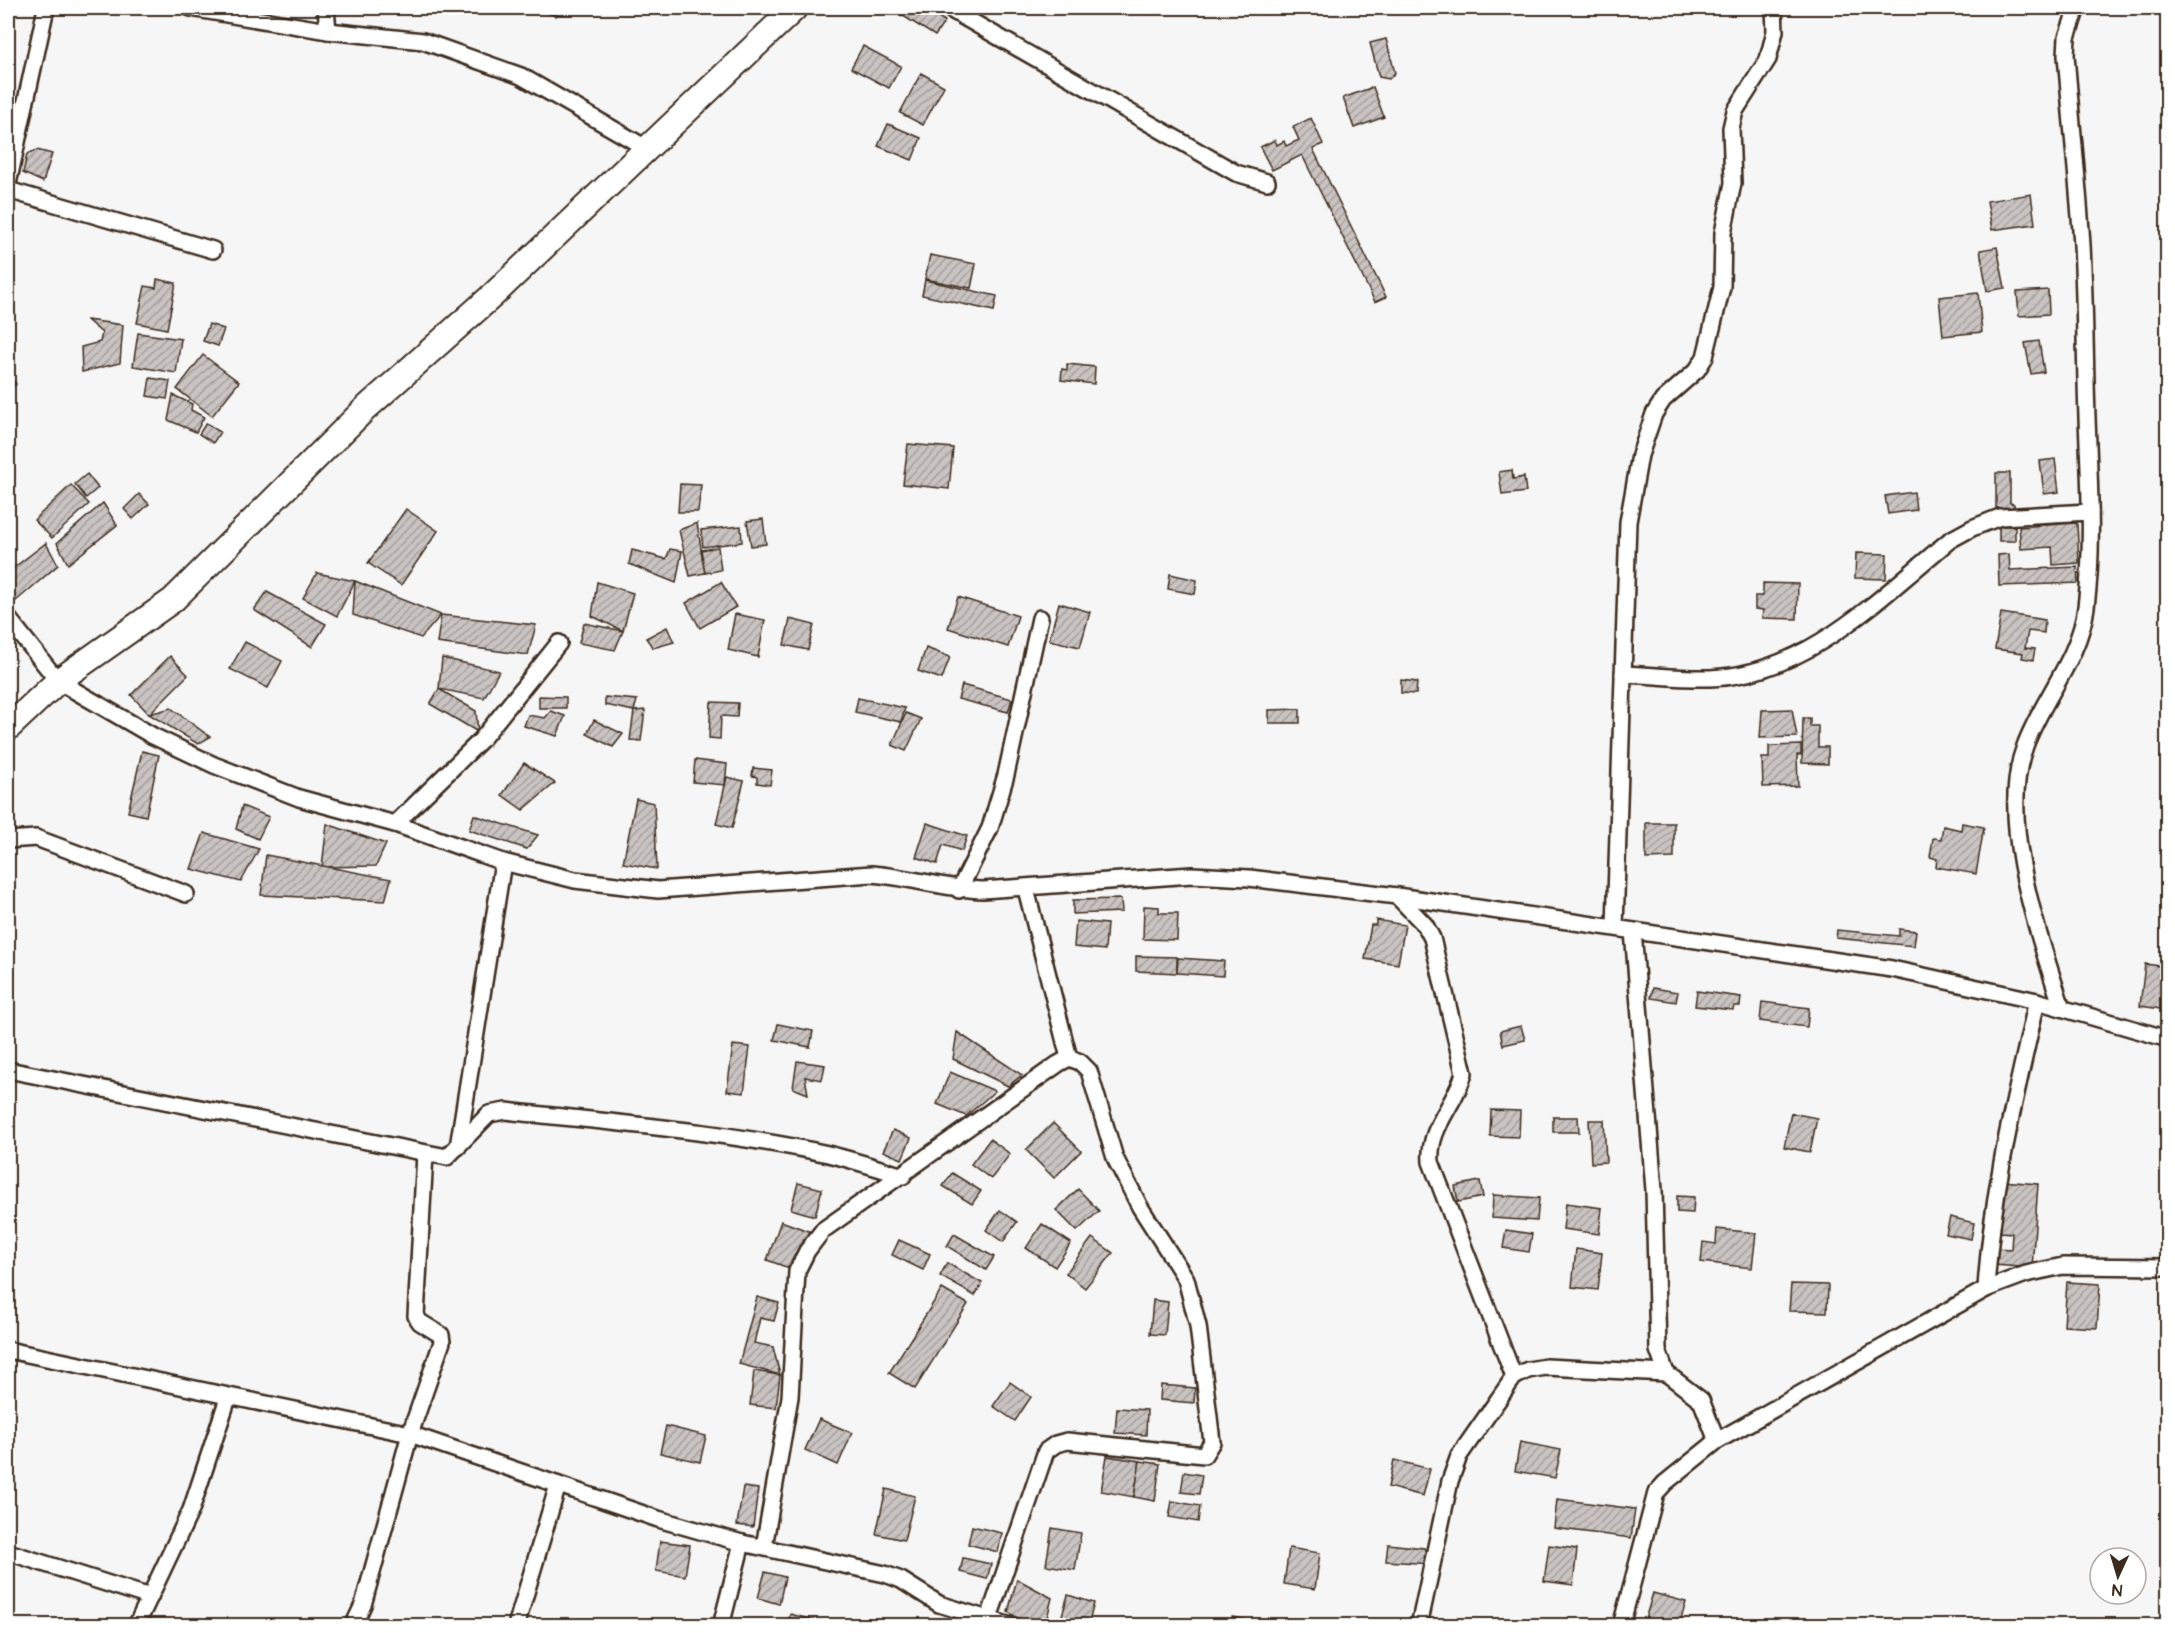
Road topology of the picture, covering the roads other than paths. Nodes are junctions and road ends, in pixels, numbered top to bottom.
1 (46, 8) edge
2 (190, 8) edge
3 (326, 8) edge
4 (795, 8) edge
5 (948, 8) edge
6 (1774, 8) edge
7 (2078, 8) edge
8 (328, 31) junction
9 (646, 148) junction
10 (1268, 182) dead end
11 (8, 184) edge
12 (8, 190) edge
13 (213, 250) dead end
14 (2090, 512) junction
15 (8, 618) edge
16 (1040, 618) dead end
17 (559, 643) dead end
18 (1623, 674) junction
19 (58, 681) junction
20 (8, 728) edge
21 (395, 824) junction
22 (8, 840) edge
23 (503, 862) junction
24 (1026, 889) junction
25 (959, 890) junction
26 (186, 894) dead end
27 (1397, 896) junction
28 (1615, 927) junction
29 (1633, 931) junction
30 (2037, 1001) junction
31 (2062, 1008) junction
32 (2168, 1039) edge
33 (1069, 1058) junction
34 (8, 1070) edge
35 (458, 1147) junction
36 (425, 1154) junction
37 (903, 1176) junction
38 (2168, 1267) edge
39 (1986, 1289) junction
40 (8, 1350) edge
41 (1666, 1373) junction
42 (1515, 1377) junction
43 (228, 1398) junction
44 (410, 1434) junction
45 (1717, 1440) junction
46 (558, 1485) junction
47 (742, 1543) junction
48 (764, 1547) junction
49 (8, 1552) edge
50 (150, 1597) junction
51 (988, 1621) junction
52 (136, 1626) edge
53 (353, 1626) edge
54 (516, 1626) edge
55 (721, 1626) edge
56 (1011, 1626) edge
57 (1419, 1626) edge
58 (1621, 1626) edge

1 - 11 street
2 - 8 street
3 - 8 street
4 - 9 main road
5 - 10 street
6 - 18 street
7 - 14 street
8 - 9 street
9 - 19 main road
12 - 13 street
14 - 18 street
14 - 31 street
15 - 19 street
16 - 25 street
17 - 21 street
18 - 28 street
19 - 20 main road
19 - 21 street
21 - 23 street
22 - 26 street
23 - 25 street
23 - 35 street
24 - 25 street
24 - 27 street
24 - 33 street
27 - 28 street
27 - 42 street
28 - 29 street
29 - 30 street
29 - 41 street
30 - 31 street
30 - 39 street
31 - 32 street
33 - 37 street
33 - 51 street
34 - 36 street
35 - 36 street
35 - 37 street
36 - 44 street
37 - 48 street
38 - 39 street
39 - 45 street
40 - 43 street
41 - 42 street
41 - 45 street
42 - 57 street
43 - 44 street
43 - 50 street
44 - 46 street
44 - 53 street
45 - 58 street
46 - 47 street
46 - 54 street
47 - 48 street
47 - 55 street
48 - 51 street
49 - 50 street
50 - 52 street
51 - 56 street

